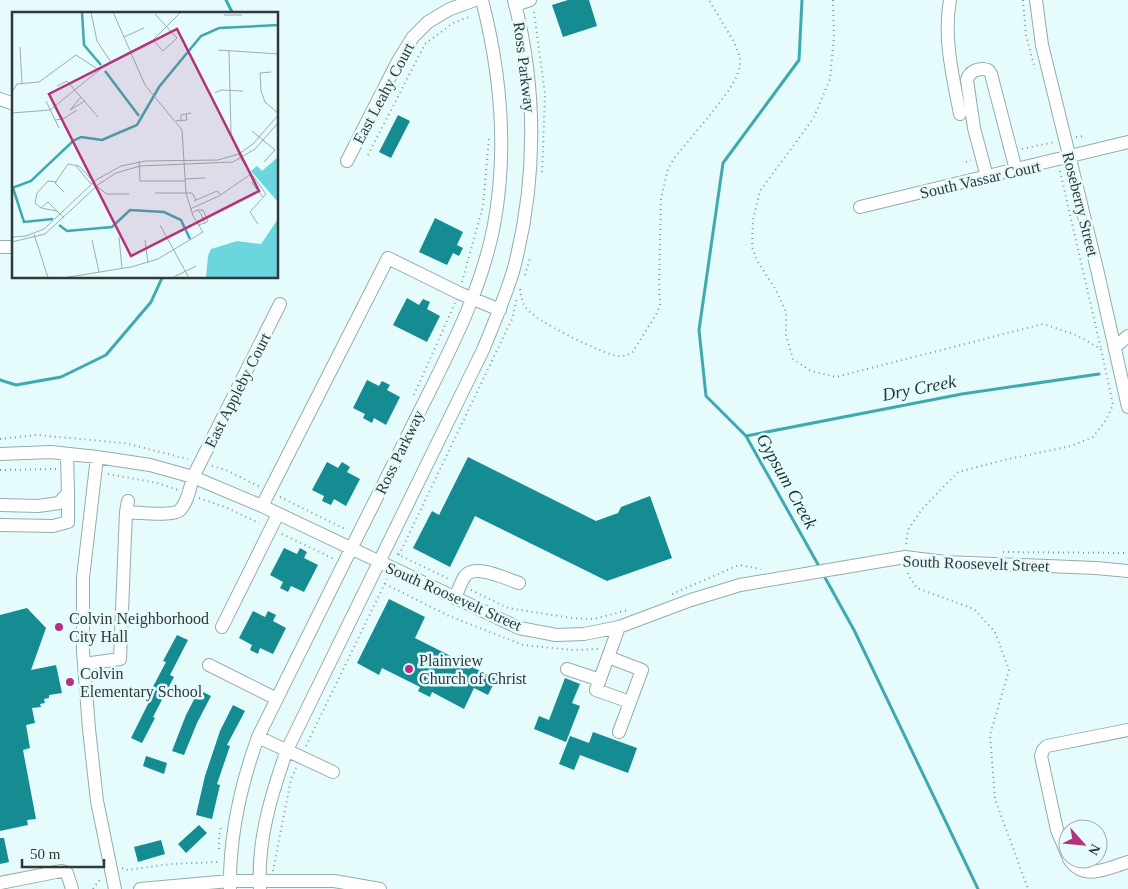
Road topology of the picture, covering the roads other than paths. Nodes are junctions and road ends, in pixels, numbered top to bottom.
1 (482, 0) edge
2 (530, 0) edge
3 (950, 0) edge
4 (1036, 0) edge
5 (472, 1) edge
6 (515, 2) edge
7 (0, 99) edge
8 (12, 103) edge
9 (960, 114) dead end
10 (1128, 142) edge
11 (1063, 159) junction
12 (347, 161) dead end
13 (1016, 170) junction
14 (987, 177) junction
15 (860, 207) dead end
16 (472, 298) junction
17 (280, 304) dead end
18 (500, 310) junction
19 (1128, 336) edge
20 (1116, 346) junction
21 (1128, 407) edge
22 (0, 454) edge
23 (67, 454) junction
24 (97, 457) junction
25 (193, 477) junction
26 (68, 493) junction
27 (0, 505) edge
28 (262, 506) junction
29 (278, 514) junction
30 (0, 525) edge
31 (345, 547) junction
32 (379, 563) junction
33 (1128, 570) edge
34 (519, 583) dead end
35 (455, 598) junction
36 (222, 627) dead end
37 (619, 627) junction
38 (606, 653) junction
39 (84, 664) junction
40 (209, 665) dead end
41 (567, 669) dead end
42 (600, 680) junction
43 (277, 699) junction
44 (630, 702) junction
45 (1128, 730) edge
46 (619, 732) dead end
47 (258, 737) junction
48 (287, 750) junction
49 (333, 772) dead end
50 (1058, 832) edge
51 (1128, 862) edge
52 (1108, 868) edge
53 (1081, 869) edge
54 (1105, 869) edge
55 (0, 883) edge
56 (226, 884) edge
57 (260, 885) edge
58 (72, 889) edge
59 (114, 889) edge
60 (140, 889) edge
61 (380, 889) edge

1 - 16 street, Ross Parkway
2 - 6 street
3 - 9 street
4 - 11 street, Roseberry Street
5 - 12 street, East Leahy Court
6 - 18 street, Ross Parkway
7 - 8 street
10 - 11 street, South Vassar Court
11 - 13 street, South Vassar Court
11 - 20 street, Roseberry Street
13 - 14 street, South Vassar Court
13 - 14 street
14 - 15 street, South Vassar Court
16 - 18 street
16 - 28 street
16 - 31 street, Ross Parkway
17 - 25 street, East Appleby Court
18 - 32 street, Ross Parkway
19 - 20 street
20 - 21 street, Roseberry Street
22 - 23 street, South Roosevelt Street
23 - 24 street, South Roosevelt Street
23 - 26 street
24 - 25 street, South Roosevelt Street
24 - 39 street
25 - 28 street, South Roosevelt Street
25 - 39 street, East Appleby Court
26 - 27 street
26 - 30 street
28 - 29 street, South Roosevelt Street
29 - 31 street, South Roosevelt Street
29 - 36 street
31 - 32 street, South Roosevelt Street
31 - 43 street, Ross Parkway
32 - 35 street, South Roosevelt Street
32 - 48 street, Ross Parkway
33 - 37 street, South Roosevelt Street
34 - 35 street
35 - 37 street, South Roosevelt Street
37 - 38 street
38 - 42 street
38 - 44 street
39 - 59 street
40 - 43 street
41 - 42 street
42 - 44 street
43 - 47 street, Ross Parkway
44 - 46 street
45 - 50 street
47 - 48 street
47 - 56 street, Ross Parkway
48 - 49 street
48 - 57 street, Ross Parkway
51 - 52 street
53 - 54 street
55 - 58 street
56 - 57 street
56 - 60 street
57 - 61 street

